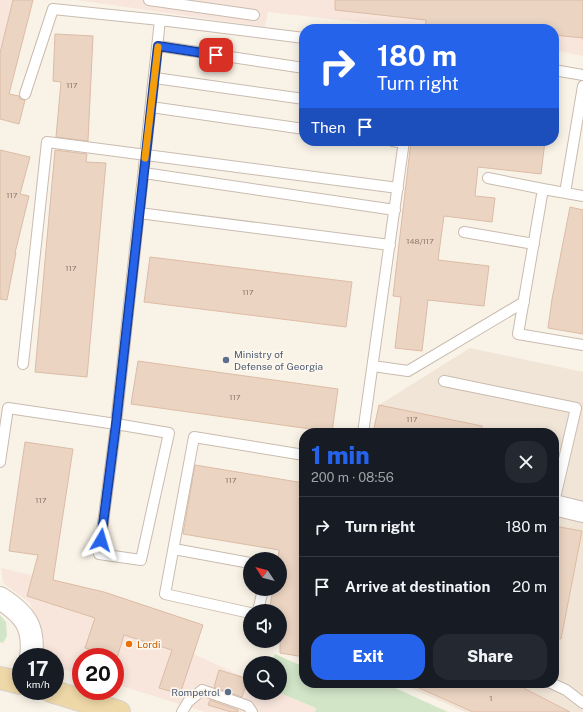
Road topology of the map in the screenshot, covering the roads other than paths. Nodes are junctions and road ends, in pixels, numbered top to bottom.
1 (149, 0) edge
2 (208, 4) edge
3 (254, 14) dead end
4 (160, 20) junction
5 (299, 37) edge
6 (158, 46) junction
7 (299, 67) edge
8 (559, 71) edge
9 (583, 75) edge
10 (155, 78) junction
11 (583, 86) edge
12 (24, 94) dead end
13 (299, 98) edge
14 (151, 107) junction
15 (299, 128) edge
16 (403, 146) edge
17 (146, 155) junction
18 (144, 173) junction
19 (488, 178) dead end
20 (398, 188) junction
21 (543, 189) junction
22 (565, 193) junction
23 (583, 196) edge
24 (395, 210) junction
25 (139, 213) junction
26 (464, 232) dead end
27 (534, 244) junction
28 (390, 245) junction
29 (524, 302) junction
30 (583, 345) edge
31 (23, 364) dead end
32 (373, 366) junction
33 (444, 381) dead end
34 (4, 408) edge
35 (116, 424) junction
36 (364, 428) edge
37 (299, 454) edge
38 (0, 462) edge
39 (559, 481) edge
40 (559, 506) edge
41 (583, 512) edge
42 (174, 549) junction
43 (243, 562) edge
44 (0, 598) edge
45 (243, 611) edge
46 (31, 648) edge
47 (0, 678) edge
48 (12, 681) edge
49 (559, 687) edge
50 (64, 695) edge
51 (583, 703) edge
52 (119, 712) edge
53 (182, 712) edge
54 (252, 712) edge

1 - 2 lane
2 - 3 lane
4 - 5 lane
4 - 6 lane
4 - 12 lane
6 - 7 lane
6 - 10 lane
8 - 9 lane
10 - 13 lane
10 - 14 lane
11 - 22 lane
14 - 15 lane
14 - 17 lane
16 - 20 lane
17 - 18 lane
17 - 20 lane
17 - 31 lane
18 - 24 lane
18 - 25 lane
19 - 21 lane
20 - 24 lane
21 - 22 lane
21 - 27 lane
22 - 23 lane
24 - 28 lane
25 - 28 lane
25 - 35 lane
26 - 27 lane
27 - 29 lane
28 - 32 lane
29 - 30 lane
29 - 32 lane
32 - 36 lane
33 - 39 lane
34 - 35 lane
34 - 38 lane
35 - 35 lane
37 - 42 lane
40 - 41 street
42 - 43 lane
42 - 45 lane
44 - 46 main road
47 - 48 main road
49 - 51 lane
50 - 52 main road
53 - 54 lane

